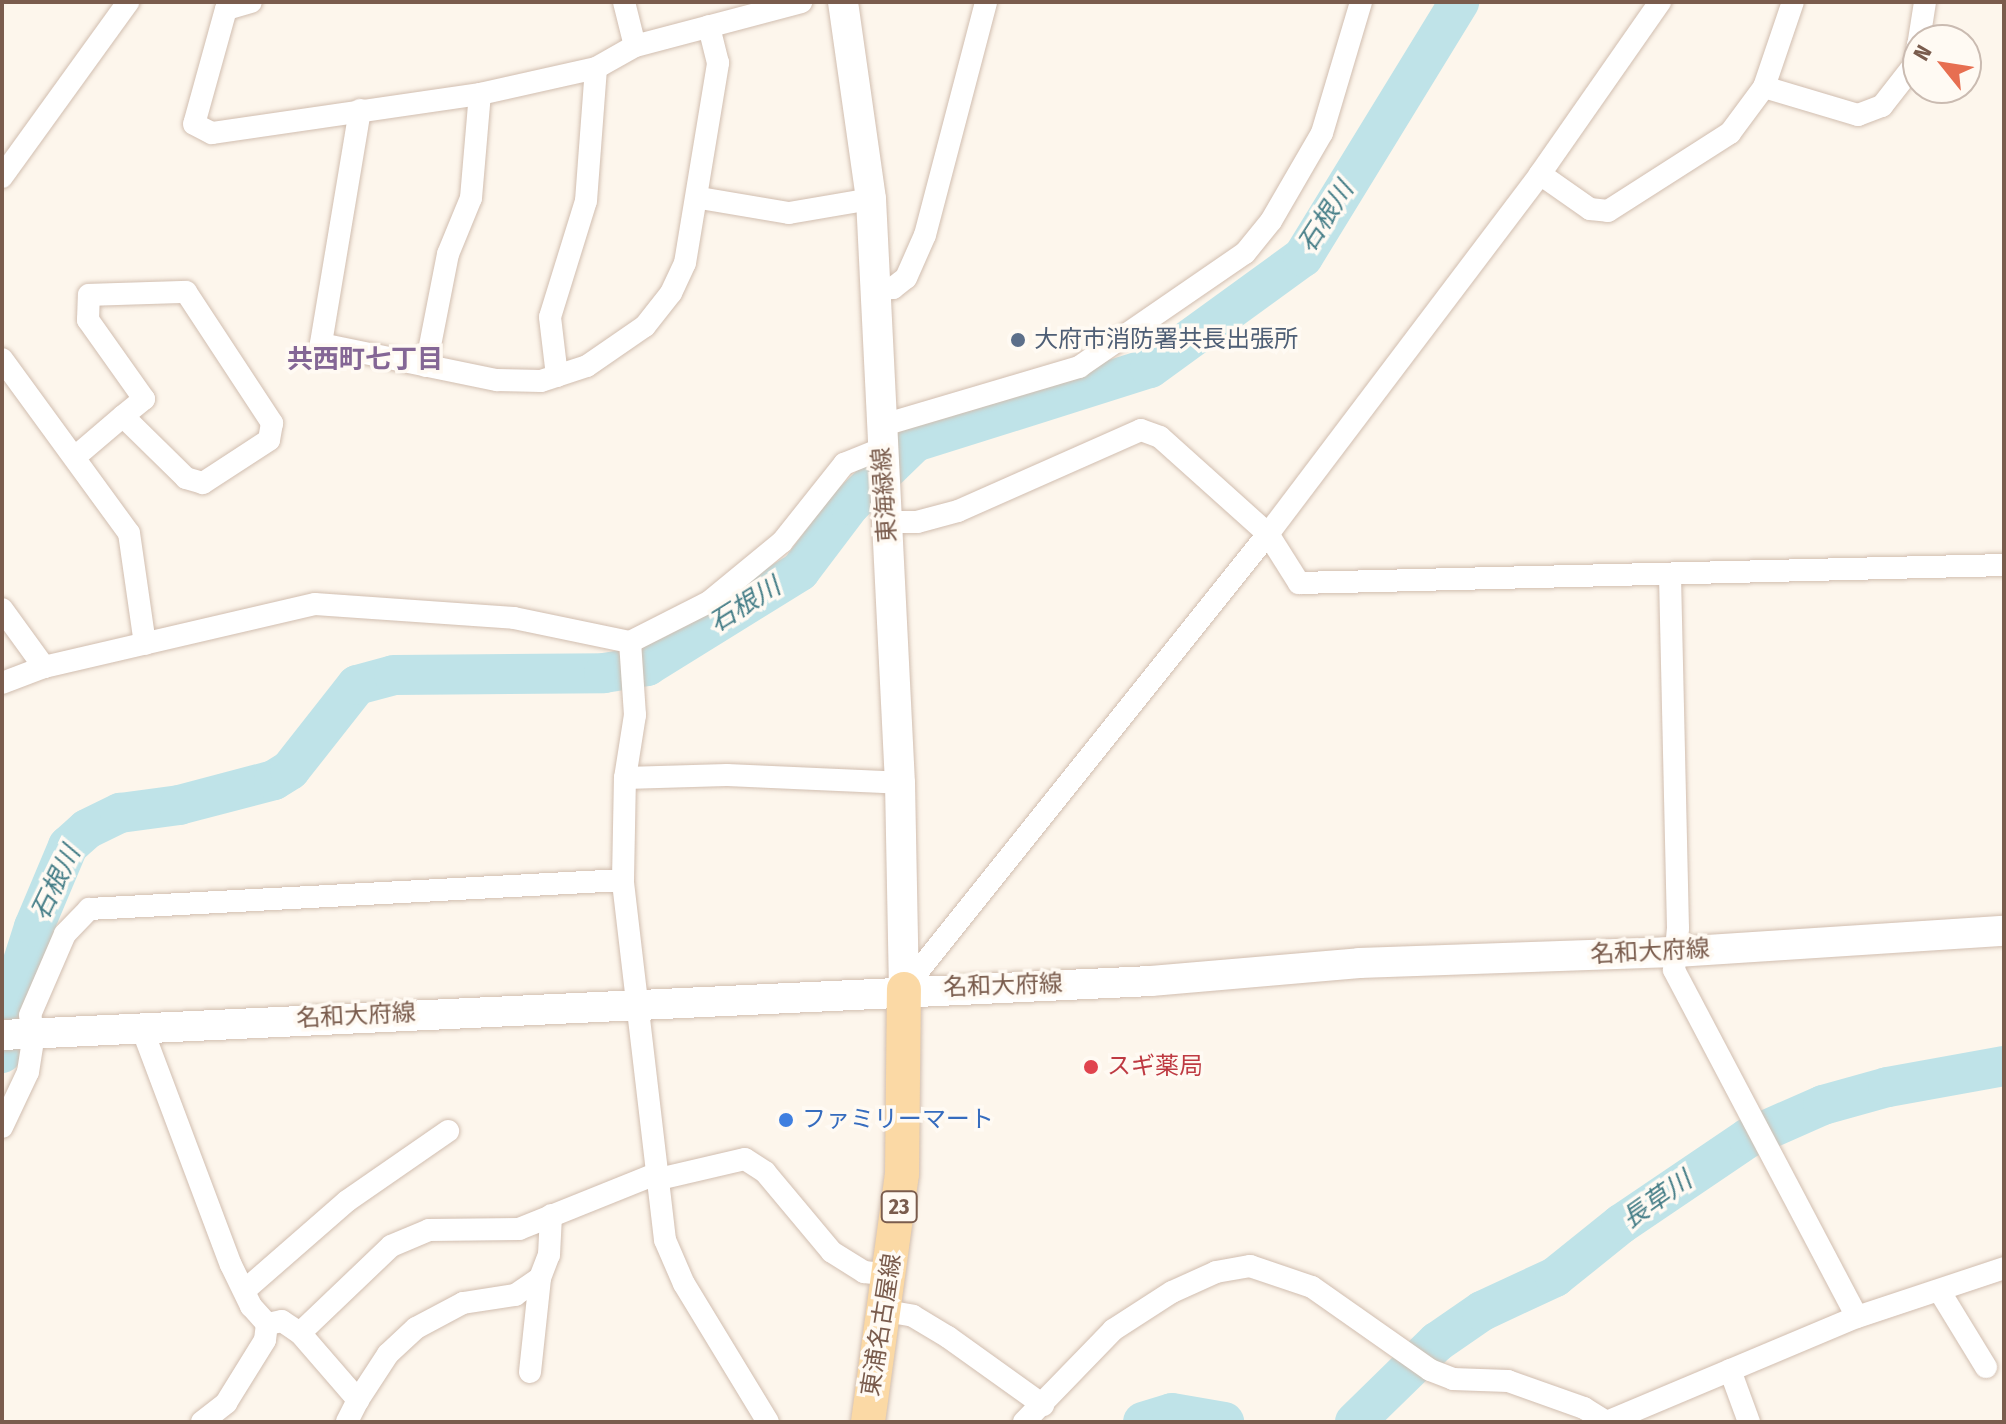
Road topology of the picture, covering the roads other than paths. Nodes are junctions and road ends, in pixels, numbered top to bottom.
1 (128, 2) edge
2 (251, 2) edge
3 (624, 2) edge
4 (801, 2) edge
5 (843, 2) edge
6 (986, 2) edge
7 (1361, 2) edge
8 (1660, 2) edge
9 (1793, 2) edge
10 (1925, 2) edge
11 (1921, 24) edge
12 (709, 26) junction
13 (635, 46) junction
14 (596, 68) junction
15 (1902, 80) edge
16 (1764, 87) junction
17 (480, 94) junction
18 (360, 110) junction
19 (1540, 174) junction
20 (2, 177) edge
21 (700, 198) junction
22 (871, 199) junction
23 (875, 289) junction
24 (2, 359) edge
25 (426, 366) junction
26 (557, 376) junction
27 (123, 416) junction
28 (881, 442) junction
29 (75, 457) junction
30 (887, 513) junction
31 (1268, 534) junction
32 (2004, 565) edge
33 (1670, 576) junction
34 (2, 609) edge
35 (630, 642) junction
36 (145, 644) junction
37 (44, 667) junction
38 (2, 683) edge
39 (625, 778) junction
40 (900, 783) junction
41 (623, 880) junction
42 (2004, 931) edge
43 (1676, 952) junction
44 (904, 989) junction
45 (639, 1003) junction
46 (141, 1026) junction
47 (18, 1035) edge
48 (2, 1127) edge
49 (448, 1131) dead end
50 (659, 1176) junction
51 (551, 1215) junction
52 (2004, 1268) edge
53 (891, 1275) junction
54 (540, 1278) junction
55 (245, 1290) junction
56 (1940, 1292) junction
57 (886, 1311) junction
58 (1857, 1317) junction
59 (267, 1324) junction
60 (300, 1333) junction
61 (1986, 1367) dead end
62 (1730, 1370) junction
63 (530, 1372) dead end
64 (358, 1400) junction
65 (1043, 1405) junction
66 (202, 1422) edge
67 (347, 1422) edge
68 (768, 1422) edge
69 (868, 1422) edge
70 (1024, 1422) edge
71 (1607, 1422) edge
72 (1749, 1422) edge

1 - 20 street
2 - 18 street
3 - 13 street
4 - 12 street
5 - 22 main road, 東海緑線
6 - 23 street
7 - 28 street
8 - 19 street
9 - 16 street
10 - 11 street
12 - 13 street
12 - 21 street
13 - 14 street
14 - 17 street
14 - 26 street
15 - 16 street
16 - 19 street
17 - 18 street
17 - 25 street
18 - 25 street
19 - 31 street
21 - 22 street
21 - 26 street
22 - 23 main road, 東海緑線
23 - 28 main road, 東海緑線
24 - 29 street
25 - 26 street
27 - 27 street
27 - 29 street
28 - 30 main road, 東海緑線
28 - 35 street
29 - 36 street
30 - 31 street
30 - 40 main road, 東海緑線
31 - 33 street
31 - 44 street
32 - 33 street
33 - 43 street
34 - 37 street
35 - 36 street
35 - 39 street
36 - 37 street
37 - 38 street
39 - 40 street
39 - 41 street
40 - 44 main road, 東海緑線
41 - 45 street
41 - 47 street
42 - 43 main road, 名和大府線
43 - 44 main road, 名和大府線
43 - 58 street
44 - 45 main road, 名和大府線
44 - 53 main road, 東浦名古屋線 / 23
45 - 46 main road, 名和大府線
45 - 50 street
46 - 47 main road, 名和大府線
46 - 55 street
47 - 48 street
49 - 55 street
50 - 51 street
50 - 53 street
50 - 68 street
51 - 54 street
51 - 60 street
52 - 56 street
53 - 57 main road, 東浦名古屋線 / 23
54 - 63 street
54 - 64 street
55 - 59 street
56 - 58 street
56 - 61 street
57 - 65 street
57 - 69 main road, 東浦名古屋線 / 23
58 - 62 street
59 - 60 street
59 - 66 street
60 - 64 street
62 - 71 street
62 - 72 street
64 - 67 street
65 - 70 street
65 - 71 street

